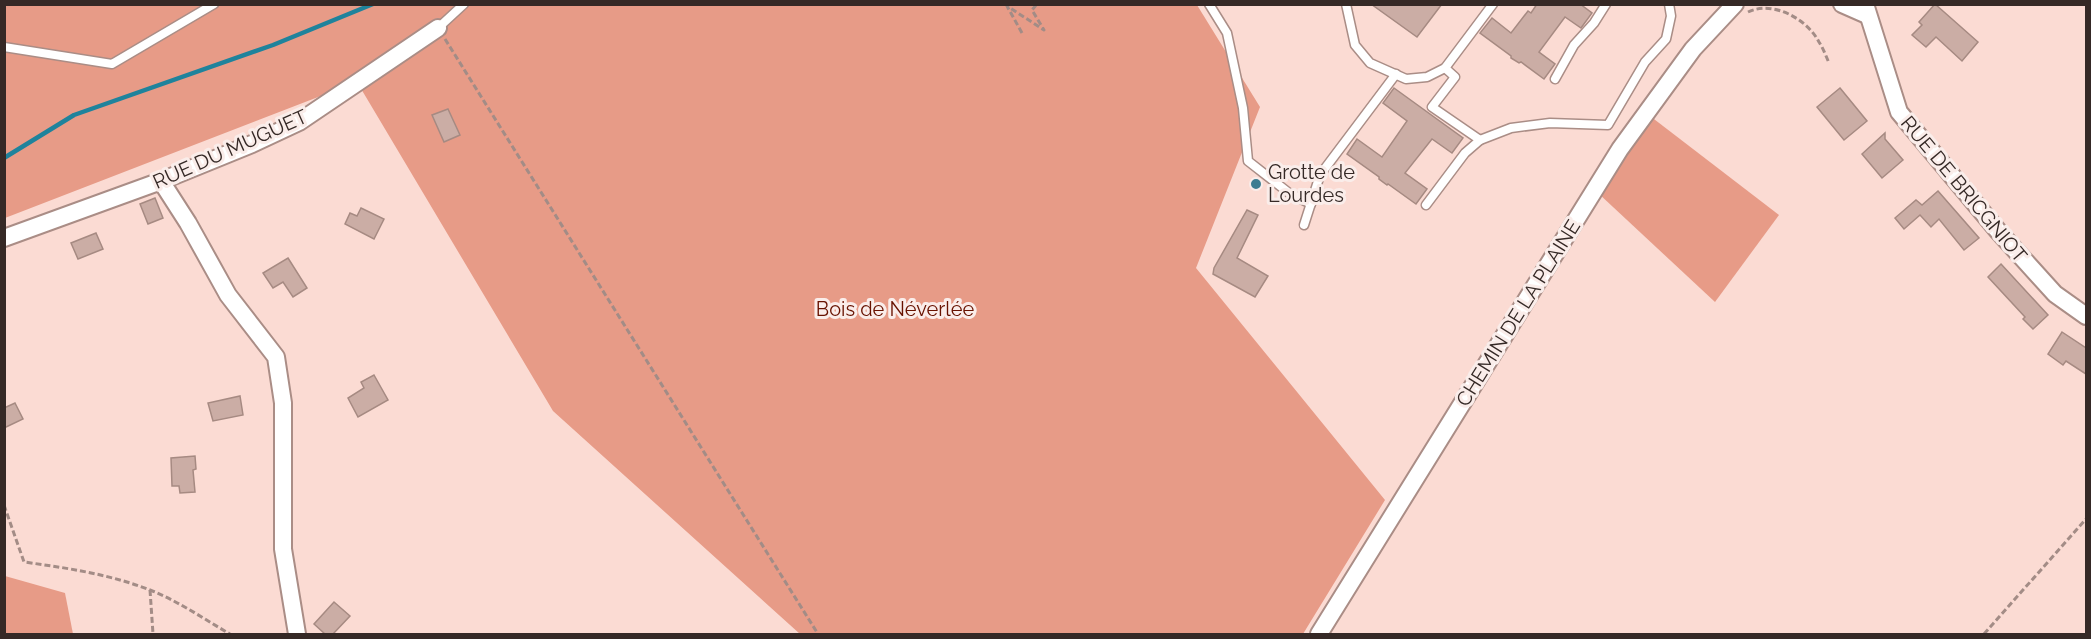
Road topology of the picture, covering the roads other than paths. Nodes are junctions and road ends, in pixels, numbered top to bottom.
1 (214, 4) edge
2 (464, 4) edge
3 (1209, 4) edge
4 (1346, 4) edge
5 (1492, 4) edge
6 (1669, 4) edge
7 (1842, 4) edge
8 (1602, 6) edge
9 (1740, 9) edge
10 (1866, 10) edge
11 (438, 28) joint
12 (4, 47) edge
13 (1445, 68) junction
14 (1396, 74) junction
15 (1555, 79) dead end
16 (1480, 140) junction
17 (161, 181) junction
18 (1311, 204) junction
19 (1426, 205) dead end
20 (1304, 225) dead end
21 (4, 238) edge
22 (2086, 316) edge
23 (297, 634) edge
24 (1318, 634) edge

1 - 12 lane
2 - 11 lane
3 - 18 lane
4 - 14 lane
5 - 13 lane
6 - 16 lane
7 - 10 street
8 - 15 lane
9 - 24 street, CHEMIN DE LA PLAINE
10 - 22 street, RUE DE BRICGNIOT
11 - 17 street, RUE DU MUGUET
13 - 14 lane
13 - 16 lane
14 - 18 lane
16 - 19 lane
17 - 21 street, RUE DU MUGUET
17 - 23 street
18 - 20 lane

